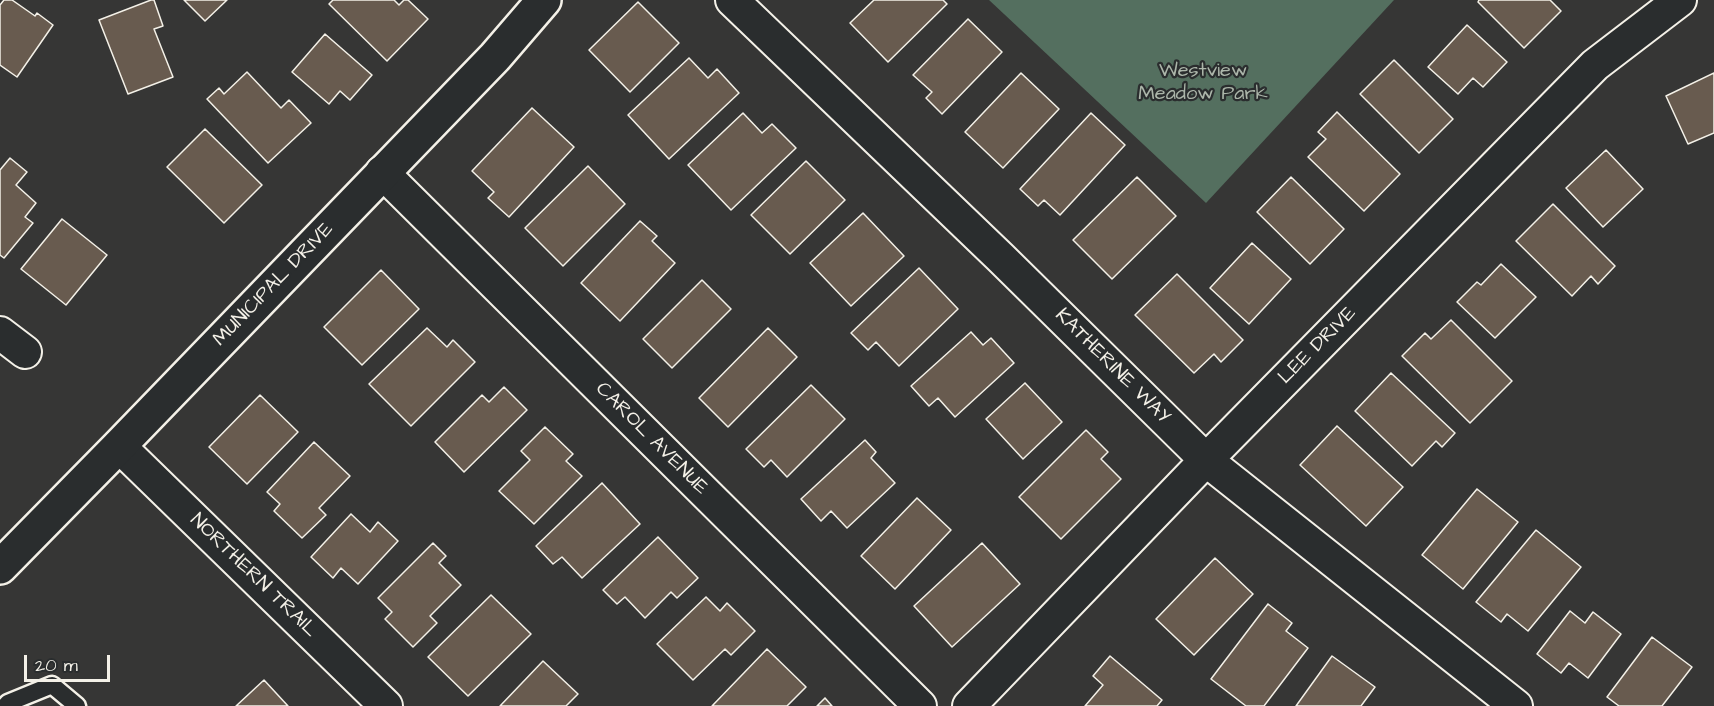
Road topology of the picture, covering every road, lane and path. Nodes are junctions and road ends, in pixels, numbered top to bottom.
1 (544, 0) edge
2 (732, 0) edge
3 (1680, 0) edge
4 (382, 172) junction
5 (0, 333) edge
6 (25, 352) dead end
7 (119, 446) junction
8 (1206, 460) junction
9 (0, 567) edge
10 (5, 706) edge
11 (77, 706) edge
12 (386, 706) edge
13 (920, 706) edge
14 (969, 706) edge
15 (1516, 706) edge

1 - 4 street, MUNICIPAL DRIVE
2 - 8 street, KATHERINE WAY
3 - 8 street, LEE DRIVE
4 - 7 street, MUNICIPAL DRIVE
4 - 13 street, CAROL AVENUE
5 - 6 street
7 - 9 street, MUNICIPAL DRIVE
7 - 12 street, NORTHERN TRAIL
8 - 14 street, LEE DRIVE
8 - 15 street, KATHERINE WAY
10 - 11 lane

